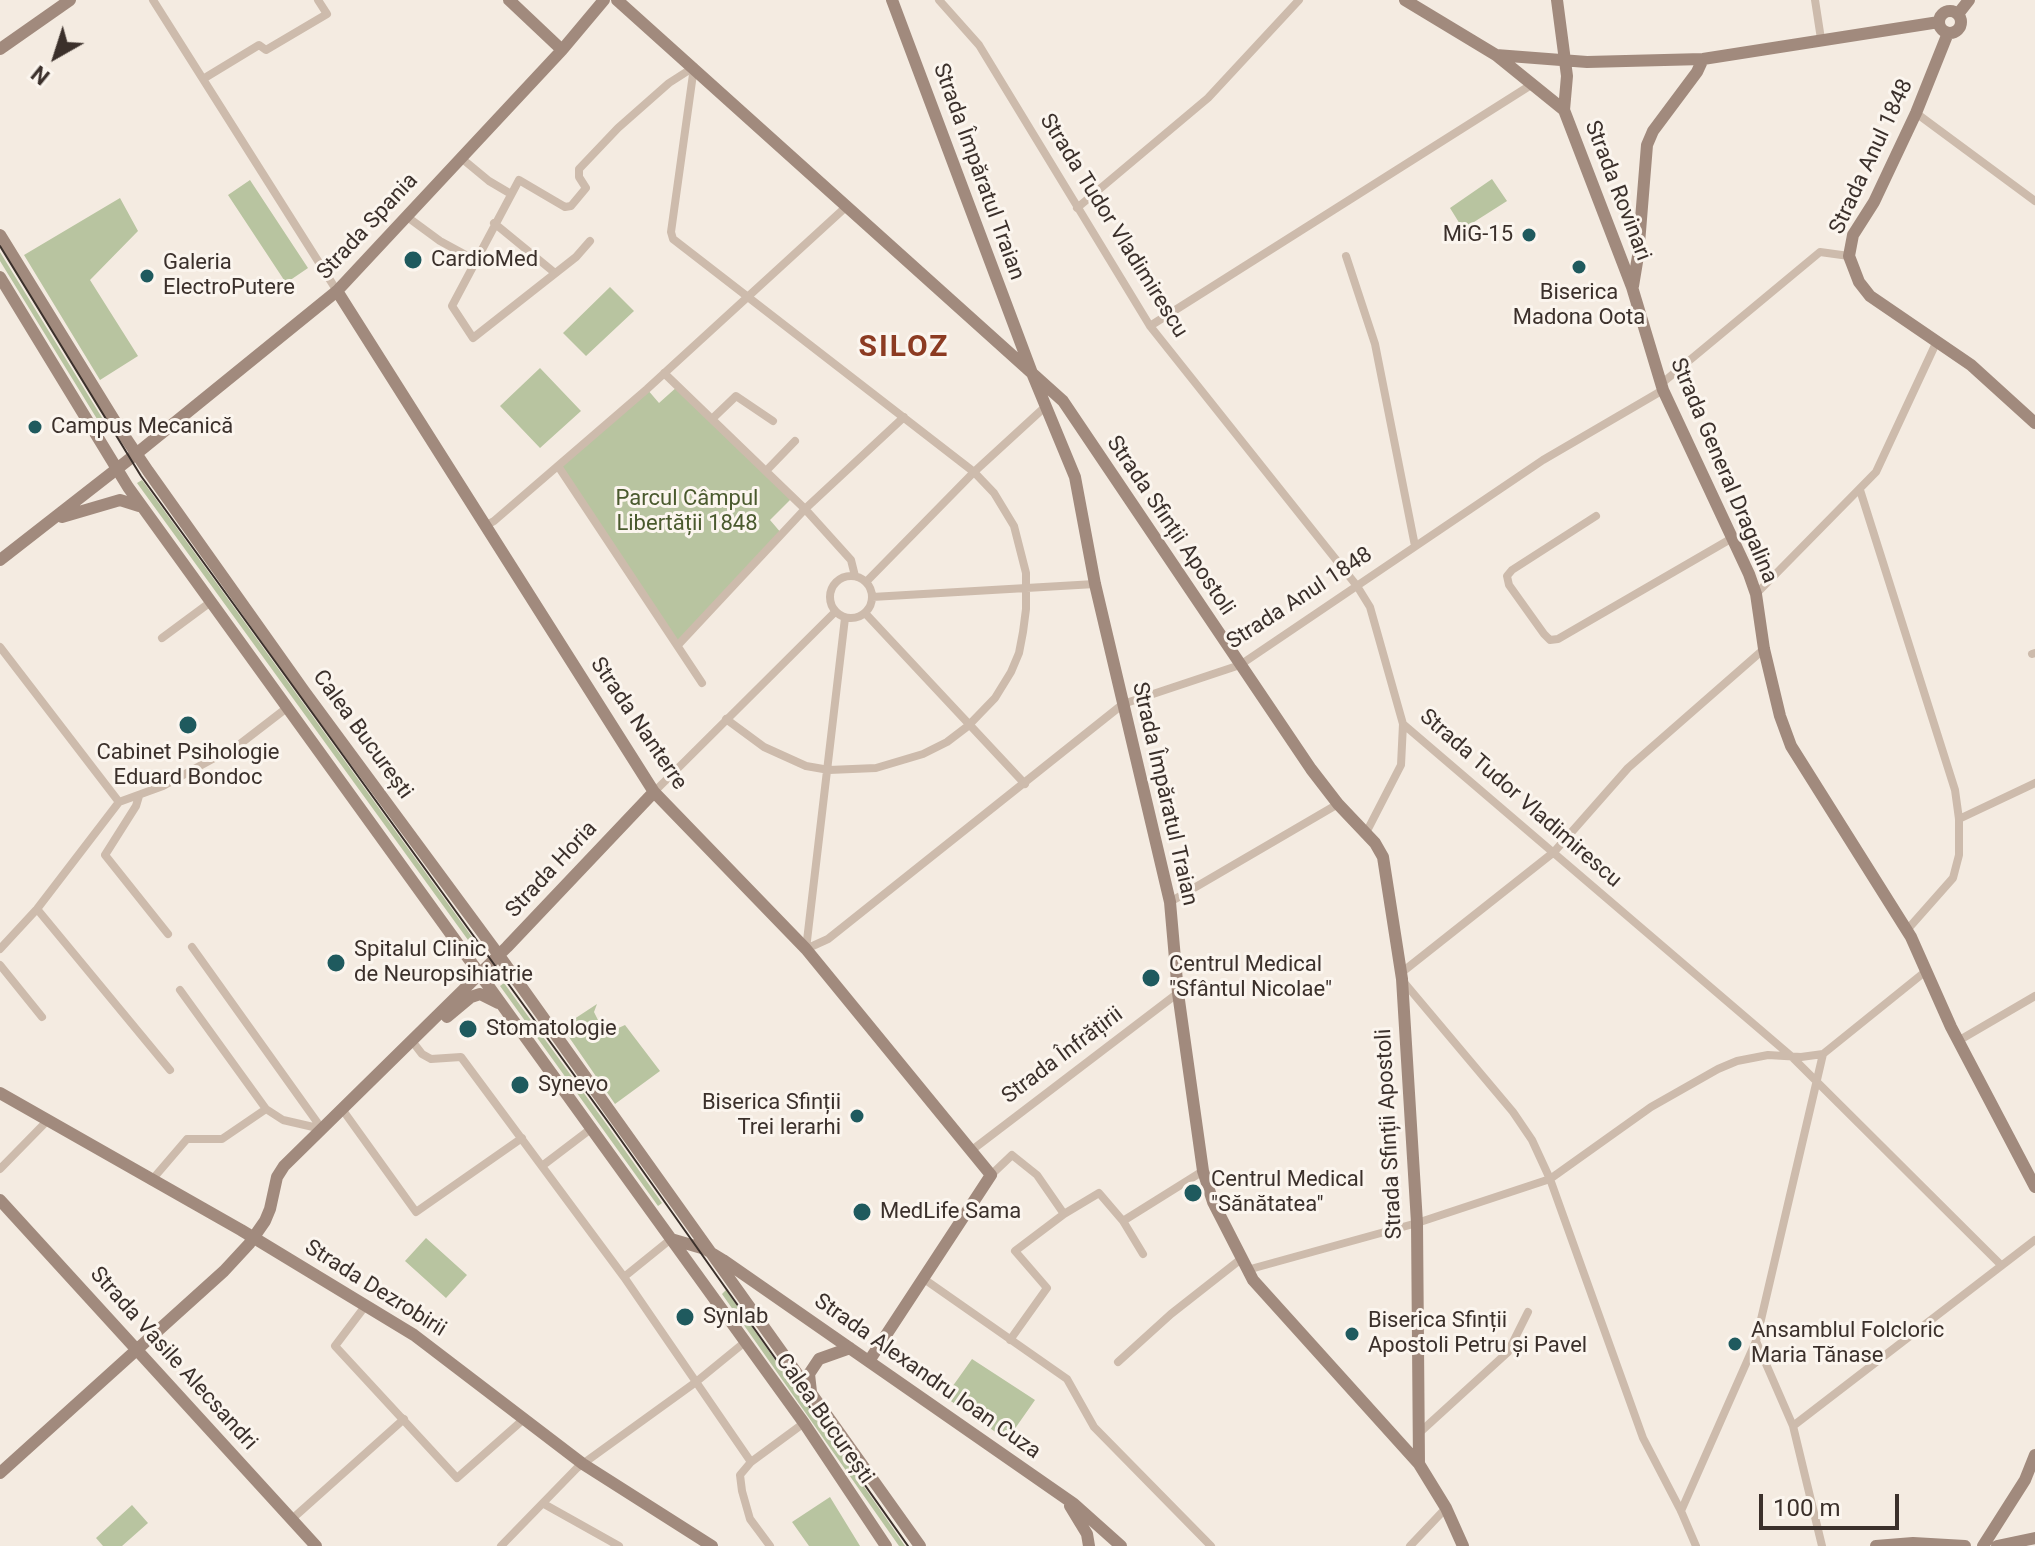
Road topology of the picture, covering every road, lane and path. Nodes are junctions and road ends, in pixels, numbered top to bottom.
1 (70, 0) edge
2 (153, 0) edge
3 (319, 0) edge
4 (509, 0) edge
5 (604, 0) edge
6 (617, 0) edge
7 (892, 0) edge
8 (939, 0) edge
9 (1299, 0) edge
10 (1405, 0) edge
11 (1557, 0) edge
12 (1815, 0) edge
13 (1969, 0) edge
14 (1958, 14) junction
15 (1939, 22) junction
16 (1948, 33) junction
17 (1821, 39) junction
18 (0, 49) edge
19 (562, 50) junction
20 (1496, 55) junction
21 (1703, 59) junction
22 (1566, 61) junction
23 (694, 67) junction
24 (203, 79) junction
25 (1531, 85) junction
26 (1564, 110) junction
27 (1916, 113) junction
28 (460, 157) junction
29 (511, 194) junction
30 (2035, 201) edge
31 (847, 206) junction
32 (1077, 208) junction
33 (406, 216) junction
34 (494, 223) junction
35 (0, 235) edge
36 (590, 241) dead end
37 (1346, 256) dead end
38 (1849, 256) junction
39 (475, 260) junction
40 (555, 273) junction
41 (0, 277) edge
42 (1632, 287) junction
43 (337, 291) junction
44 (750, 297) junction
45 (1150, 326) junction
46 (1937, 341) junction
47 (664, 373) junction
48 (1032, 373) junction
49 (1662, 387) junction
50 (1046, 406) junction
51 (904, 417) junction
52 (712, 419) junction
53 (773, 421) dead end
54 (2035, 423) edge
55 (795, 441) dead end
56 (136, 454) junction
57 (558, 466) junction
58 (116, 470) junction
59 (766, 471) junction
60 (974, 472) junction
61 (1860, 490) junction
62 (142, 507) junction
63 (805, 509) junction
64 (1596, 516) dead end
65 (51, 522) junction
66 (485, 526) junction
67 (1734, 537) junction
68 (1415, 546) junction
69 (0, 560) edge
70 (855, 576) junction
71 (866, 582) junction
72 (1095, 584) junction
73 (1357, 586) junction
74 (1026, 588) junction
75 (1756, 594) junction
76 (872, 597) junction
77 (212, 601) junction
78 (835, 612) junction
79 (865, 613) junction
80 (845, 618) junction
81 (162, 638) dead end
82 (678, 645) junction
83 (0, 647) edge
84 (1764, 649) junction
85 (1240, 665) junction
86 (702, 683) dead end
87 (1123, 704) junction
88 (288, 707) junction
89 (726, 719) junction
90 (1403, 724) junction
91 (968, 726) junction
92 (829, 770) junction
93 (2035, 783) edge
94 (1025, 784) junction
95 (654, 792) junction
96 (139, 796) junction
97 (119, 802) junction
98 (1338, 804) junction
99 (1959, 819) junction
100 (1367, 831) junction
101 (1554, 852) junction
102 (1170, 902) junction
103 (37, 909) junction
104 (1907, 930) junction
105 (168, 934) dead end
106 (2, 941) edge
107 (192, 947) dead end
108 (806, 949) junction
109 (498, 954) junction
110 (0, 965) edge
111 (1926, 971) junction
112 (479, 973) junction
113 (1401, 976) junction
114 (180, 990) dead end
115 (1178, 993) junction
116 (2035, 996) edge
117 (502, 1005) junction
118 (42, 1017) dead end
119 (412, 1041) junction
120 (1958, 1041) junction
121 (1823, 1054) junction
122 (1791, 1056) junction
123 (170, 1070) dead end
124 (1818, 1080) junction
125 (0, 1093) edge
126 (266, 1109) junction
127 (342, 1109) junction
128 (47, 1121) junction
129 (592, 1128) junction
130 (322, 1129) junction
131 (522, 1138) junction
132 (972, 1150) junction
133 (542, 1166) junction
134 (0, 1169) edge
135 (1203, 1171) junction
136 (991, 1175) junction
137 (1550, 1179) junction
138 (151, 1181) junction
139 (2035, 1187) edge
140 (0, 1200) edge
141 (1064, 1214) junction
142 (1123, 1221) junction
143 (1417, 1223) junction
144 (254, 1238) junction
145 (671, 1239) junction
146 (2035, 1240) edge
147 (705, 1249) junction
148 (1143, 1254) dead end
149 (1244, 1264) junction
150 (2001, 1265) junction
151 (624, 1277) junction
152 (728, 1279) junction
153 (924, 1279) junction
154 (766, 1290) junction
155 (709, 1292) junction
156 (366, 1305) junction
157 (750, 1310) junction
158 (1528, 1312) dead end
159 (1010, 1340) junction
160 (1756, 1341) junction
161 (745, 1342) junction
162 (850, 1348) junction
163 (138, 1350) junction
164 (869, 1361) junction
165 (1118, 1362) dead end
166 (696, 1382) junction
167 (812, 1395) junction
168 (525, 1418) junction
169 (404, 1419) junction
170 (804, 1423) junction
171 (1793, 1426) junction
172 (1418, 1434) junction
173 (2035, 1455) edge
174 (751, 1462) junction
175 (583, 1464) junction
176 (1419, 1464) junction
177 (0, 1473) edge
178 (1064, 1497) junction
179 (544, 1504) junction
180 (1446, 1508) junction
181 (1681, 1511) junction
182 (292, 1519) junction
183 (2035, 1538) edge
184 (1112, 1543) edge
185 (316, 1546) edge
186 (501, 1546) edge
187 (619, 1546) edge
188 (712, 1546) edge
189 (770, 1546) edge
190 (886, 1546) edge
191 (920, 1546) edge
192 (1089, 1546) edge
193 (1211, 1546) edge
194 (1410, 1546) edge
195 (1463, 1546) edge
196 (1696, 1546) edge
197 (1822, 1546) edge
198 (1876, 1546) edge
199 (1965, 1546) edge
200 (1983, 1546) edge
201 (1997, 1546) edge

1 - 18 street
2 - 24 street
3 - 24 street
4 - 19 street
5 - 19 street, Strada Spania
6 - 23 street, Strada Sfinții Apostoli
7 - 48 street, Strada Împăratul Traian
8 - 32 street, Strada Tudor Vladimirescu
9 - 32 street
10 - 20 street, Strada Rovinari
11 - 22 street, Strada Rovinari
12 - 17 street
13 - 14 street
14 - 15 street
14 - 16 street
15 - 16 street
15 - 17 street
16 - 27 street, Strada Anul 1848
17 - 21 street
19 - 28 street, Strada Spania
20 - 22 street
20 - 25 street, Strada Rovinari
21 - 22 street
21 - 42 street, Strada General Dragalina
22 - 26 street, Strada Rovinari
23 - 29 street
23 - 31 street, Strada Sfinții Apostoli
23 - 44 street
24 - 43 street
25 - 26 street, Strada Rovinari
25 - 45 street
26 - 42 street, Strada Rovinari
27 - 30 street
27 - 38 street, Strada Anul 1848
28 - 29 street
28 - 33 street, Strada Spania
29 - 34 street
31 - 44 street
31 - 48 street, Strada Sfinții Apostoli
32 - 45 street, Strada Tudor Vladimirescu
33 - 39 street
33 - 43 street, Strada Spania
34 - 39 street
34 - 40 street
35 - 56 street, Calea București
36 - 40 street
37 - 68 street
38 - 46 street
38 - 49 street, Strada Anul 1848
39 - 40 street
41 - 58 street, Calea București
42 - 49 street, Strada General Dragalina
43 - 56 street, Strada Spania
43 - 66 street, Strada Nanterre
44 - 47 street
44 - 51 street
45 - 73 street, Strada Tudor Vladimirescu
46 - 54 street
46 - 61 street
47 - 52 street
47 - 57 street
48 - 50 street, Strada Împăratul Traian
48 - 85 street, Strada Sfinții Apostoli
49 - 67 street, Strada General Dragalina
49 - 68 street, Strada Anul 1848
50 - 60 street
50 - 72 street, Strada Împăratul Traian
51 - 60 street
51 - 63 street
52 - 53 street
52 - 59 street
55 - 59 street
56 - 58 street, Strada Spania
56 - 109 street, Calea București
57 - 66 street
57 - 82 street
58 - 62 street, Calea București
58 - 65 street, Strada Spania
59 - 63 street
60 - 71 street
60 - 74 street
61 - 75 street
61 - 99 street
62 - 65 street
62 - 77 street, Calea București
63 - 70 street
63 - 82 street
64 - 67 street
65 - 69 street, Strada Spania
66 - 95 street, Strada Nanterre
67 - 75 street, Strada General Dragalina
68 - 73 street, Strada Anul 1848
70 - 71 street
70 - 78 street
71 - 76 street
72 - 74 street
72 - 87 street, Strada Împăratul Traian
73 - 85 street, Strada Anul 1848
73 - 90 street, Strada Tudor Vladimirescu
74 - 76 street
74 - 91 street
75 - 84 street, Strada General Dragalina
76 - 79 street
77 - 81 street
77 - 88 street, Calea București
78 - 80 street
78 - 89 street, Strada Horia
79 - 80 street
79 - 91 street
80 - 92 street
82 - 86 street
83 - 97 street
84 - 101 street
84 - 104 street, Strada General Dragalina
85 - 87 street, Strada Anul 1848
85 - 98 street, Strada Sfinții Apostoli
87 - 94 street, Strada Anul 1848
87 - 102 street, Strada Împăratul Traian
88 - 96 street
88 - 112 street, Calea București
89 - 92 street
89 - 95 street, Strada Horia
90 - 100 street
90 - 101 street, Strada Tudor Vladimirescu
91 - 92 street
91 - 94 street
92 - 108 street
93 - 99 street
94 - 108 street, Strada Anul 1848
95 - 108 street, Strada Nanterre
95 - 109 street, Strada Horia
96 - 97 street
96 - 105 street
97 - 103 street
98 - 100 street, Strada Sfinții Apostoli
98 - 102 street
99 - 104 street
100 - 113 street, Strada Sfinții Apostoli
101 - 113 street
101 - 122 street, Strada Tudor Vladimirescu
102 - 115 street, Strada Împăratul Traian
103 - 106 street
103 - 123 street
104 - 111 street, Strada General Dragalina
107 - 130 street
108 - 132 street, Strada Nanterre
109 - 112 street, Strada Horia
109 - 147 street, Calea București
110 - 118 street
111 - 120 street, Strada General Dragalina
111 - 121 street
112 - 117 street, Calea București
112 - 119 street, Strada Horia
113 - 137 street
113 - 143 street, Strada Sfinții Apostoli
114 - 126 street
115 - 132 street, Strada Înfrățirii
115 - 135 street, Strada Împăratul Traian
116 - 120 street
117 - 119 street
117 - 129 street, Calea București
119 - 127 street, Strada Horia
119 - 131 street
120 - 139 street, Strada General Dragalina
121 - 122 street
121 - 124 street
122 - 124 street, Strada Tudor Vladimirescu
122 - 137 street
124 - 150 street, Strada Tudor Vladimirescu
124 - 160 street
125 - 128 street, Strada Dezrobirii
126 - 130 street
126 - 138 street
127 - 130 street, Strada Horia
127 - 131 street
128 - 134 street
128 - 138 street, Strada Dezrobirii
129 - 133 street
129 - 145 street, Calea București
130 - 144 street, Strada Horia
131 - 133 street
132 - 136 street, Strada Nanterre
133 - 151 street
135 - 142 street
135 - 149 street, Strada Împăratul Traian
136 - 141 street
136 - 153 street
137 - 143 street
137 - 181 street
138 - 144 street, Strada Dezrobirii
140 - 163 street, Strada Vasile Alecsandri
141 - 142 street
141 - 159 street
142 - 148 street
143 - 149 street
143 - 172 street, Strada Sfinții Apostoli
144 - 156 street, Strada Dezrobirii
144 - 163 street, Strada Horia
145 - 147 street
145 - 151 street
145 - 155 street, Calea București
146 - 150 street
147 - 152 street, Calea București
147 - 154 street, Strada Alexandru Ioan Cuza
149 - 165 street
149 - 176 street, Strada Împăratul Traian
150 - 171 street
151 - 166 street
152 - 155 street
152 - 157 street, Calea București
153 - 159 street
153 - 164 street
154 - 157 street
154 - 162 street, Strada Alexandru Ioan Cuza
155 - 161 street, Calea București
156 - 168 street, Strada Dezrobirii
156 - 169 street
157 - 167 street, Calea București
158 - 172 street
159 - 193 street
160 - 171 street
160 - 181 street
161 - 166 street
161 - 170 street, Calea București
162 - 164 street, Strada Alexandru Ioan Cuza
162 - 167 street
163 - 177 street, Strada Horia
163 - 182 street, Strada Vasile Alecsandri
164 - 178 street, Strada Alexandru Ioan Cuza
166 - 174 street
166 - 175 street
167 - 191 street, Calea București
168 - 169 street
168 - 175 street, Strada Dezrobirii
169 - 182 street
170 - 174 street
170 - 190 street, Calea București
171 - 197 street
172 - 176 street, Strada Sfinții Apostoli
173 - 200 street
174 - 189 street
175 - 179 street
175 - 188 street, Strada Dezrobirii
176 - 180 street, Strada Împăratul Traian
178 - 184 street, Strada Alexandru Ioan Cuza
178 - 192 street
179 - 186 street
179 - 187 street
180 - 194 street
180 - 195 street, Strada Împăratul Traian
181 - 196 street
182 - 185 street, Strada Vasile Alecsandri
183 - 201 street
198 - 199 street

